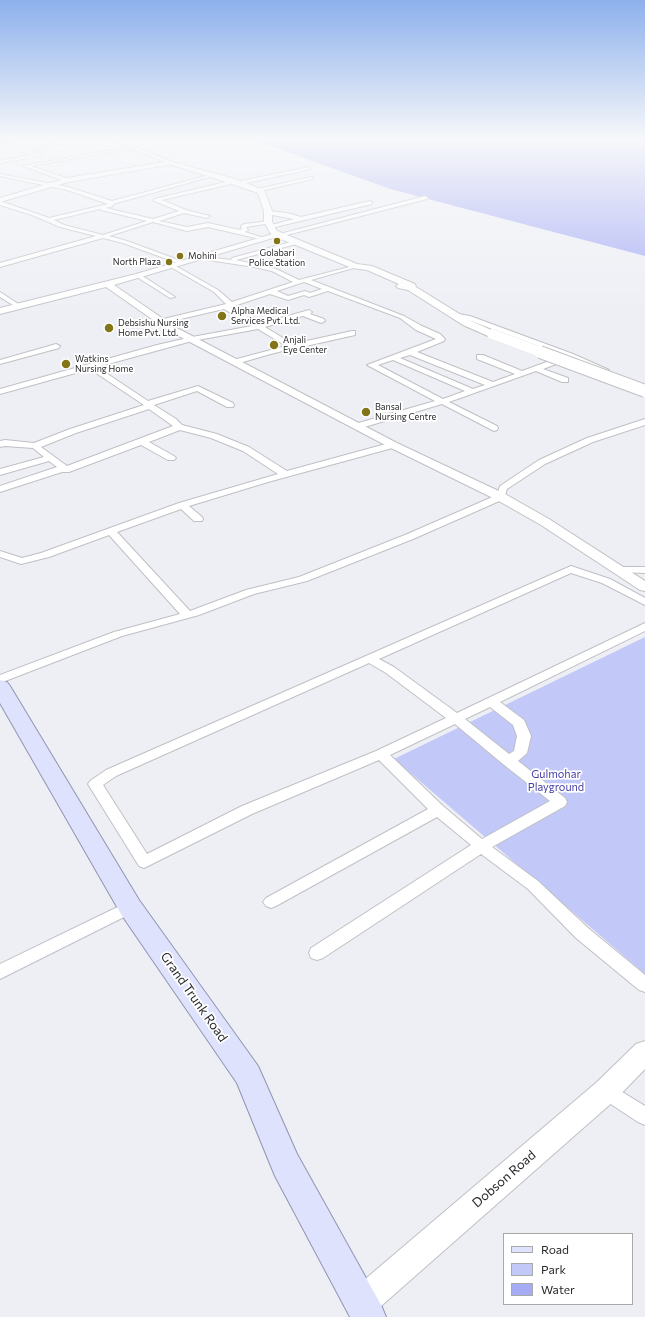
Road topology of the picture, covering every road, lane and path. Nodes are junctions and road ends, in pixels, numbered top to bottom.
1 (161, 202) edge
2 (175, 202) edge
3 (264, 202) edge
4 (407, 202) edge
5 (0, 203) edge
6 (110, 203) joint
7 (370, 203) dead end
8 (166, 205) junction
9 (101, 208) junction
10 (128, 208) dead end
11 (184, 211) junction
12 (268, 213) junction
13 (207, 216) dead end
14 (300, 219) junction
15 (48, 220) junction
16 (155, 220) junction
17 (270, 224) junction
18 (240, 232) junction
19 (279, 235) junction
20 (101, 236) junction
21 (262, 239) junction
22 (298, 242) junction
23 (202, 258) junction
24 (229, 261) junction
25 (182, 263) junction
26 (1, 265) edge
27 (172, 266) junction
28 (357, 266) junction
29 (139, 276) junction
30 (302, 281) junction
31 (108, 284) junction
32 (330, 289) junction
33 (272, 292) junction
34 (0, 294) edge
35 (172, 297) dead end
36 (18, 306) junction
37 (228, 306) junction
38 (0, 311) edge
39 (454, 314) junction
40 (321, 321) dead end
41 (162, 322) junction
42 (259, 326) junction
43 (352, 333) dead end
44 (192, 339) junction
45 (56, 346) dead end
46 (293, 348) junction
47 (410, 352) junction
48 (480, 356) dead end
49 (570, 356) junction
50 (394, 358) junction
51 (0, 362) edge
52 (236, 362) junction
53 (92, 367) junction
54 (537, 369) junction
55 (522, 374) junction
56 (565, 380) dead end
57 (493, 385) junction
58 (645, 386) edge
59 (645, 391) edge
60 (0, 392) edge
61 (472, 392) junction
62 (443, 401) junction
63 (148, 405) junction
64 (230, 405) dead end
65 (645, 422) edge
66 (358, 426) junction
67 (179, 427) junction
68 (494, 428) dead end
69 (141, 441) junction
70 (0, 444) edge
71 (393, 445) junction
72 (35, 446) junction
73 (51, 458) junction
74 (171, 458) dead end
75 (64, 468) junction
76 (0, 472) edge
77 (285, 474) junction
78 (0, 489) edge
79 (501, 497) junction
80 (182, 505) junction
81 (198, 519) dead end
82 (110, 530) junction
83 (0, 554) edge
84 (618, 570) junction
85 (645, 570) edge
86 (645, 587) edge
87 (645, 602) edge
88 (187, 615) junction
89 (645, 626) edge
90 (370, 660) junction
91 (0, 679) edge
92 (0, 686) edge
93 (491, 702) junction
94 (455, 718) junction
95 (381, 754) junction
96 (508, 761) junction
97 (438, 810) junction
98 (481, 846) junction
99 (271, 902) dead end
100 (130, 907) junction
101 (317, 953) dead end
102 (0, 972) edge
103 (645, 985) edge
104 (645, 1052) edge
105 (606, 1090) junction
106 (645, 1116) edge
107 (365, 1310) edge

1 - 8 street
2 - 8 street
3 - 12 main road
4 - 19 street
5 - 15 street
6 - 9 street
6 - 10 street
7 - 14 street
8 - 11 street
9 - 15 street
9 - 16 street
11 - 13 street
11 - 16 street
12 - 14 street
12 - 17 main road
14 - 17 street
15 - 20 street
16 - 18 street
16 - 20 street
17 - 18 street
17 - 19 main road
18 - 21 street
19 - 21 street
19 - 22 main road
20 - 25 street
20 - 26 street
21 - 23 street
22 - 24 street
22 - 28 main road
23 - 24 street
23 - 25 street
24 - 30 street
25 - 27 street
27 - 29 street
27 - 37 street
28 - 30 street
28 - 39 main road
29 - 31 street
29 - 35 street
30 - 32 street
30 - 33 street
31 - 36 street
31 - 41 street
32 - 33 street
32 - 47 street
33 - 37 street
34 - 36 street
36 - 38 street
37 - 41 street
37 - 42 street
39 - 49 street
39 - 59 main road, bridge
40 - 42 street
41 - 44 street
42 - 44 street
42 - 46 street
43 - 46 street
44 - 52 street
44 - 53 street
45 - 51 street
46 - 52 street
47 - 50 street
47 - 57 street
48 - 55 street
49 - 54 street
49 - 58 street
50 - 61 street
50 - 62 street
52 - 66 street
53 - 60 street
53 - 63 street
54 - 55 street
54 - 56 street
55 - 57 street
57 - 61 street
61 - 62 street
62 - 66 street
62 - 68 street
63 - 64 street
63 - 67 street
63 - 72 street
65 - 79 street
66 - 71 street
67 - 69 street
67 - 77 street
69 - 74 street
69 - 75 street
70 - 72 street
71 - 77 street
71 - 79 street
72 - 73 street
73 - 75 street
73 - 76 street
75 - 78 street
77 - 80 street
79 - 84 street
79 - 88 street
80 - 81 street
80 - 82 street
82 - 83 street
82 - 88 street
84 - 85 street
84 - 86 street
87 - 90 street
88 - 91 street
89 - 93 street
90 - 94 street
90 - 95 street
92 - 100 main road, Grand Trunk Road
93 - 94 street
93 - 96 street
94 - 95 street
94 - 96 street
95 - 97 street
96 - 98 street
97 - 98 street
97 - 99 street
98 - 101 street
98 - 103 street
100 - 102 street
100 - 107 main road, Grand Trunk Road
104 - 105 main road, Dobson Road
105 - 106 street
105 - 107 main road, Dobson Road

